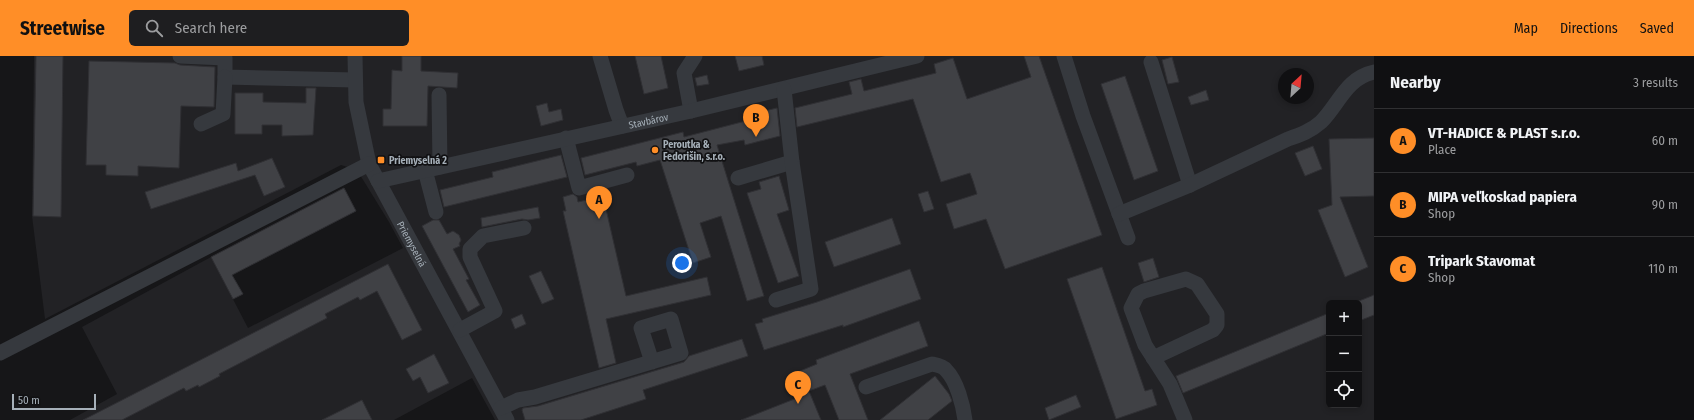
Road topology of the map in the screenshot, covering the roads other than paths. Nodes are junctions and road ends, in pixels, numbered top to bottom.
1 (180, 56) edge
2 (355, 56) edge
3 (600, 56) edge
4 (695, 56) edge
5 (917, 56) edge
6 (1064, 56) edge
7 (883, 60) edge
8 (1151, 62) dead end
9 (1374, 72) edge
10 (224, 76) junction
11 (355, 80) junction
12 (784, 89) junction
13 (439, 95) dead end
14 (691, 111) junction
15 (201, 124) dead end
16 (622, 126) junction
17 (566, 138) junction
18 (792, 162) junction
19 (369, 164) junction
20 (440, 167) junction
21 (425, 170) junction
22 (627, 175) dead end
23 (738, 178) dead end
24 (378, 181) junction
25 (1190, 185) junction
26 (436, 212) dead end
27 (1120, 214) junction
28 (524, 228) dead end
29 (1128, 238) dead end
30 (776, 300) dead end
31 (460, 330) junction
32 (0, 353) edge
33 (1154, 358) junction
34 (652, 362) dead end
35 (866, 387) dead end
36 (504, 414) edge
37 (965, 420) edge
38 (1185, 420) edge

1 - 10 lane
2 - 11 lane, Priemyselná
3 - 16 lane
4 - 14 lane
5 - 7 lane, Stavbárov
6 - 27 lane
7 - 12 lane, Stavbárov
8 - 25 lane
9 - 25 lane
10 - 11 lane
10 - 15 lane
11 - 19 lane, Priemyselná
12 - 14 lane, Stavbárov
12 - 18 lane
13 - 20 lane
14 - 16 lane, Stavbárov
16 - 17 lane, Stavbárov
17 - 20 lane, Stavbárov
17 - 22 lane
18 - 23 lane
18 - 30 lane
19 - 24 lane, Priemyselná
19 - 32 lane
20 - 21 lane, Stavbárov
21 - 24 lane, Stavbárov
21 - 26 lane
24 - 31 lane, Priemyselná
25 - 27 lane
27 - 29 lane
28 - 31 lane
31 - 36 lane, Priemyselná
33 - 33 lane
33 - 38 lane
34 - 36 lane
35 - 37 lane

